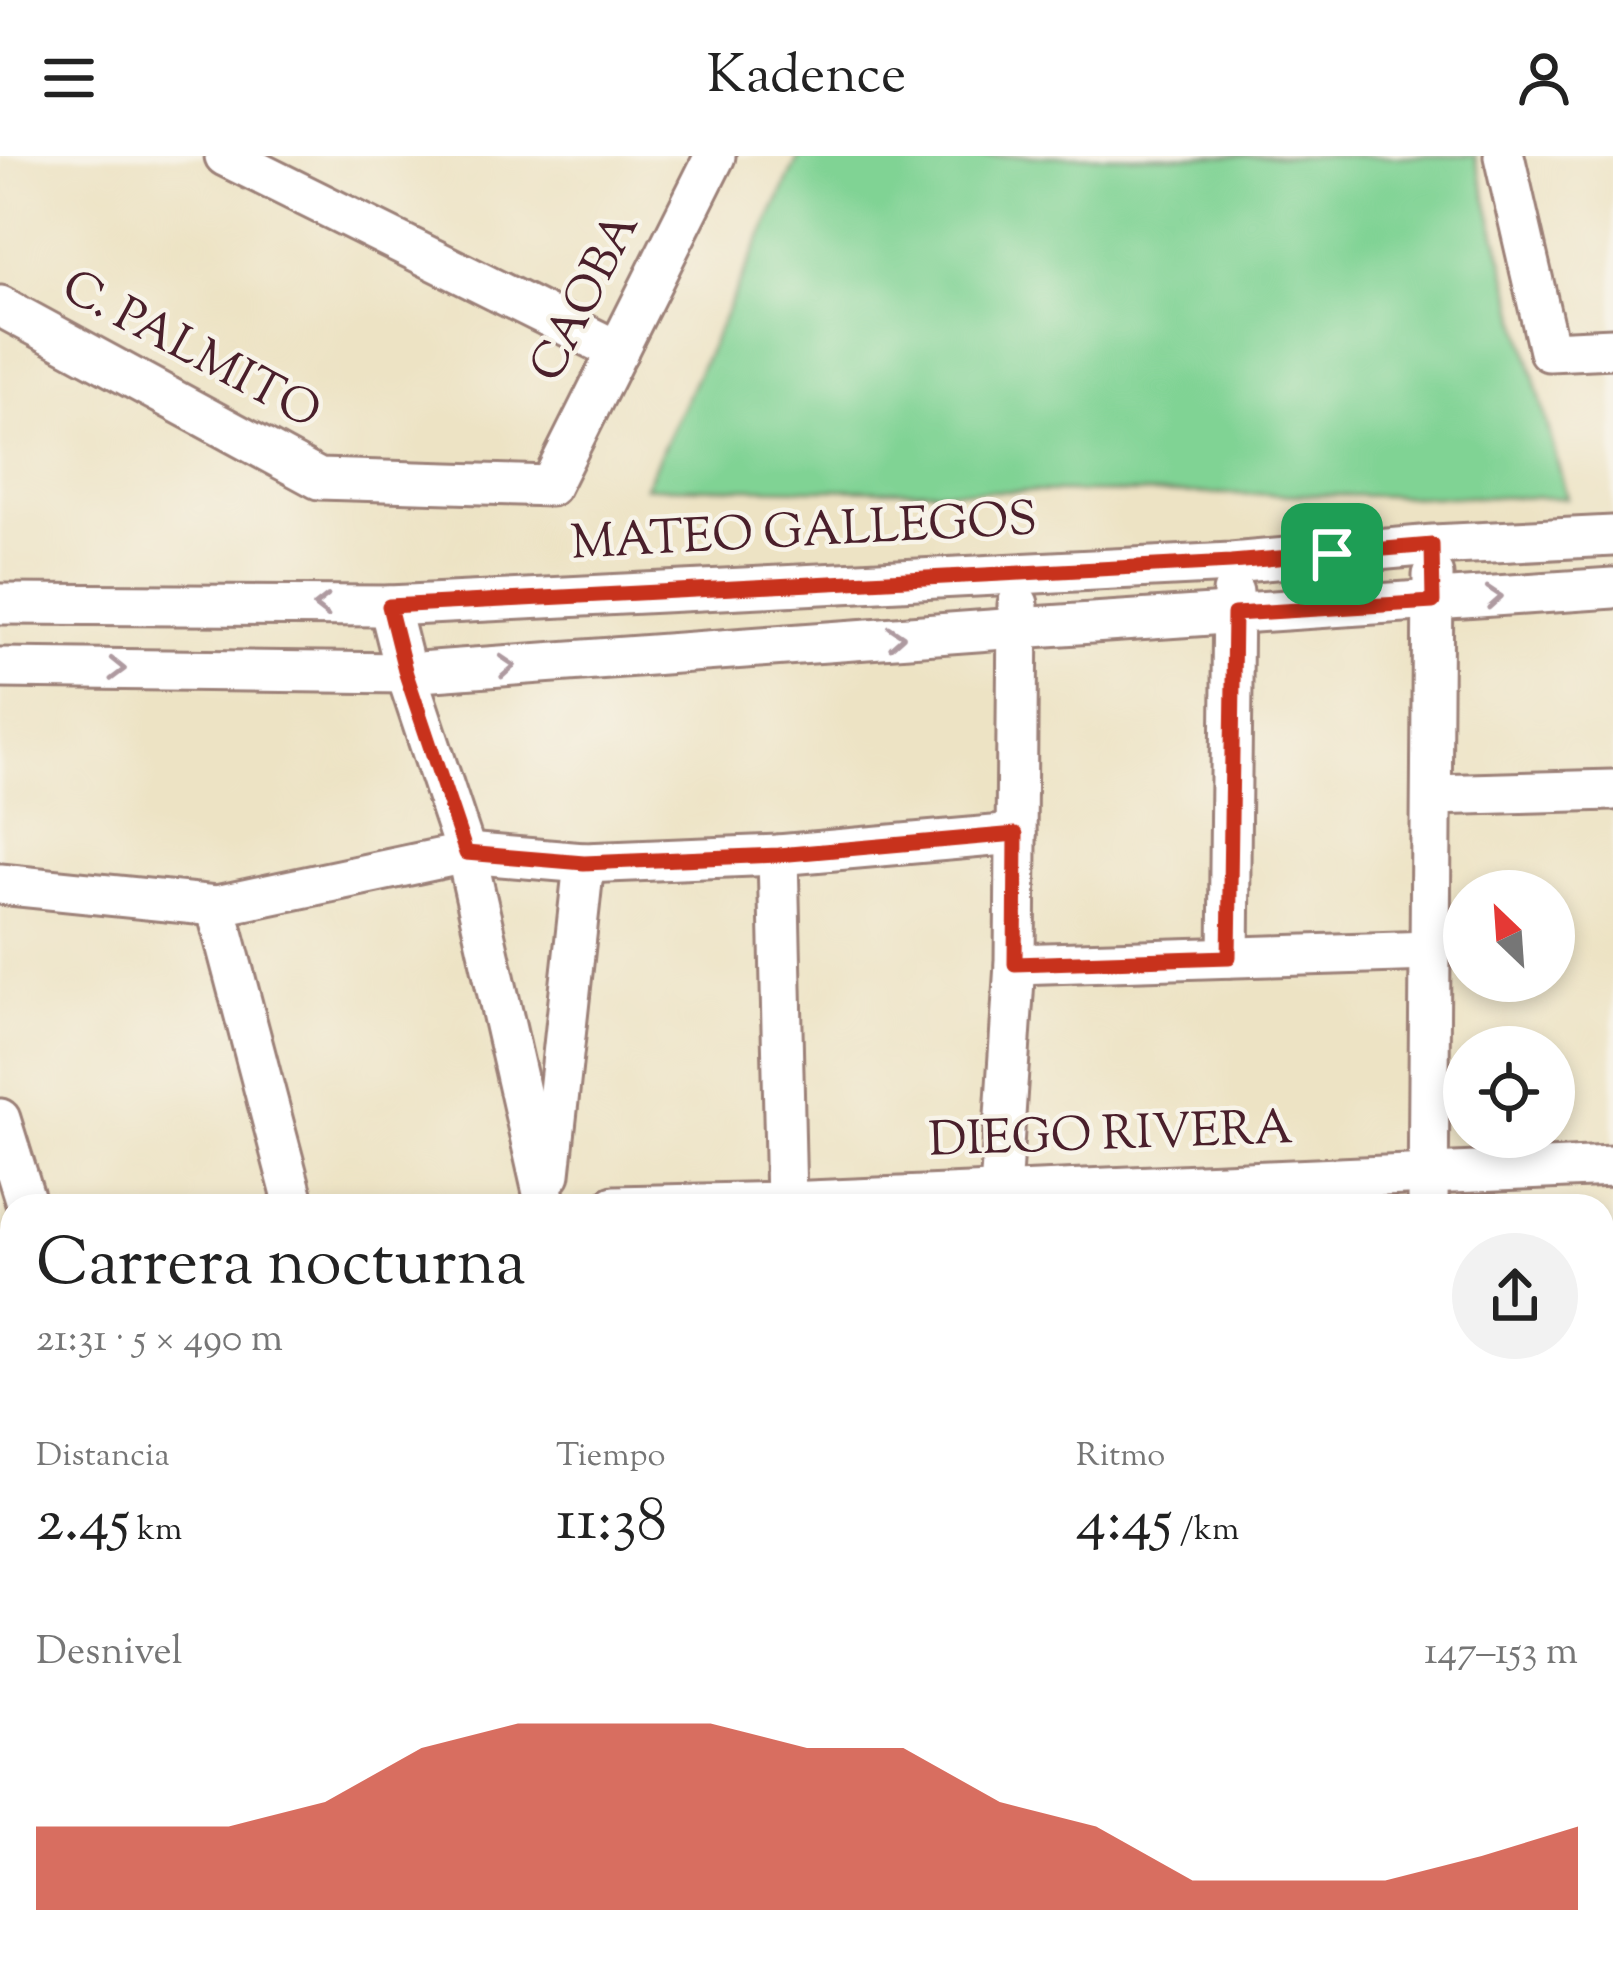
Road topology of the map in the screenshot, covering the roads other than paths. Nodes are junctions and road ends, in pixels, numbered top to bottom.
1 (225, 156) edge
2 (715, 156) edge
3 (1504, 156) edge
4 (0, 306) edge
5 (1613, 348) edge
6 (618, 350) junction
7 (550, 486) joint
8 (1613, 536) edge
9 (1432, 545) junction
10 (1231, 562) junction
11 (1017, 574) junction
12 (1613, 588) edge
13 (1433, 602) junction
14 (0, 604) edge
15 (389, 606) junction
16 (1234, 614) junction
17 (1018, 628) junction
18 (0, 668) edge
19 (406, 674) junction
20 (1613, 790) edge
21 (1432, 795) junction
22 (1016, 834) junction
23 (466, 853) junction
24 (778, 855) junction
25 (584, 863) junction
26 (0, 884) edge
27 (216, 907) junction
28 (1430, 951) junction
29 (1229, 957) junction
30 (1015, 964) junction
31 (0, 1119) edge
32 (1613, 1166) edge
33 (1428, 1190) edge
34 (1000, 1192) junction
35 (23, 1194) edge
36 (293, 1194) edge
37 (543, 1194) edge
38 (547, 1194) edge
39 (787, 1194) edge
40 (964, 1194) edge
41 (1149, 1194) edge
42 (1264, 1194) edge

1 - 6 street
2 - 6 street, CAOBA
3 - 5 street
4 - 7 street, C. PALMITO
6 - 7 street, CAOBA
8 - 9 street, MATEO GALLEGOS
9 - 10 street, MATEO GALLEGOS
9 - 13 street
10 - 11 street, MATEO GALLEGOS
10 - 16 street
11 - 15 street, MATEO GALLEGOS
11 - 17 street
13 -> 12 street
13 - 16 street
13 - 21 street
15 -> 14 street, MATEO GALLEGOS
15 - 19 street
16 - 17 street
16 - 29 street
19 -> 17 street
17 - 22 street
18 -> 19 street
19 - 23 street
20 - 21 street
21 - 28 street
22 - 24 street
22 - 30 street
23 - 25 street
23 - 27 street
23 - 37 street
24 - 25 street
24 - 39 street
25 - 38 street
26 - 27 street
27 - 36 street
28 - 29 street
28 - 33 street
29 - 30 street
30 - 34 street
31 - 35 street
32 - 33 street, DIEGO RIVERA
33 - 42 street, DIEGO RIVERA
34 - 40 street, DIEGO RIVERA
34 - 41 street, DIEGO RIVERA

